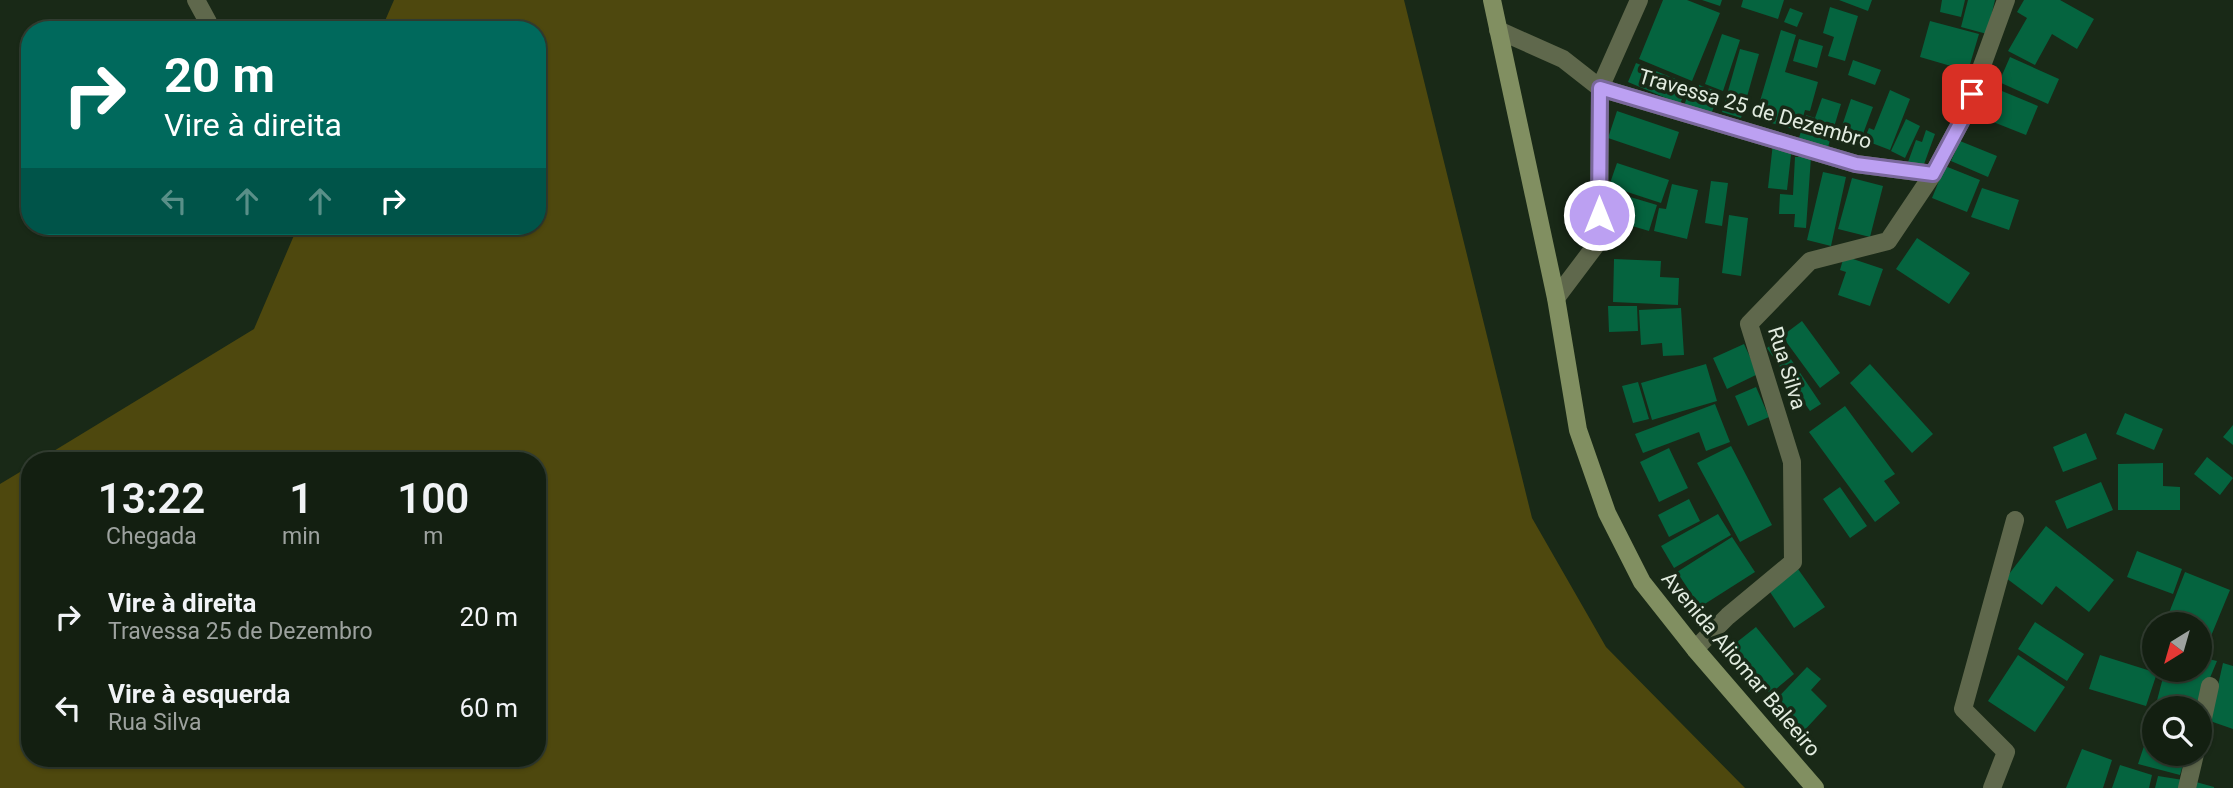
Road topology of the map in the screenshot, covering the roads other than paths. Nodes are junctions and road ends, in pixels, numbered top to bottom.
1 (196, 0) edge
2 (1492, 0) edge
3 (1639, 0) edge
4 (2006, 0) edge
5 (207, 21) edge
6 (1498, 30) junction
7 (1600, 88) junction
8 (1933, 174) junction
9 (1556, 298) junction
10 (2015, 520) dead end
11 (1695, 649) junction
12 (2210, 686) dead end
13 (2208, 696) edge
14 (2192, 766) edge
15 (1815, 788) edge
16 (1992, 788) edge
17 (2187, 788) edge

1 - 5 street
2 - 6 main road, Avenida Aliomar Baleeiro
3 - 7 street
4 - 8 street, Rua Silva
6 - 7 street, Travessa 25 de Dezembro
6 - 9 main road, Avenida Aliomar Baleeiro
7 - 8 street, Travessa 25 de Dezembro
7 - 9 street
8 - 11 street, Rua Silva
9 - 11 main road, Avenida Aliomar Baleeiro
10 - 16 street
11 - 15 main road, Avenida Aliomar Baleeiro
12 - 13 street
14 - 17 street

